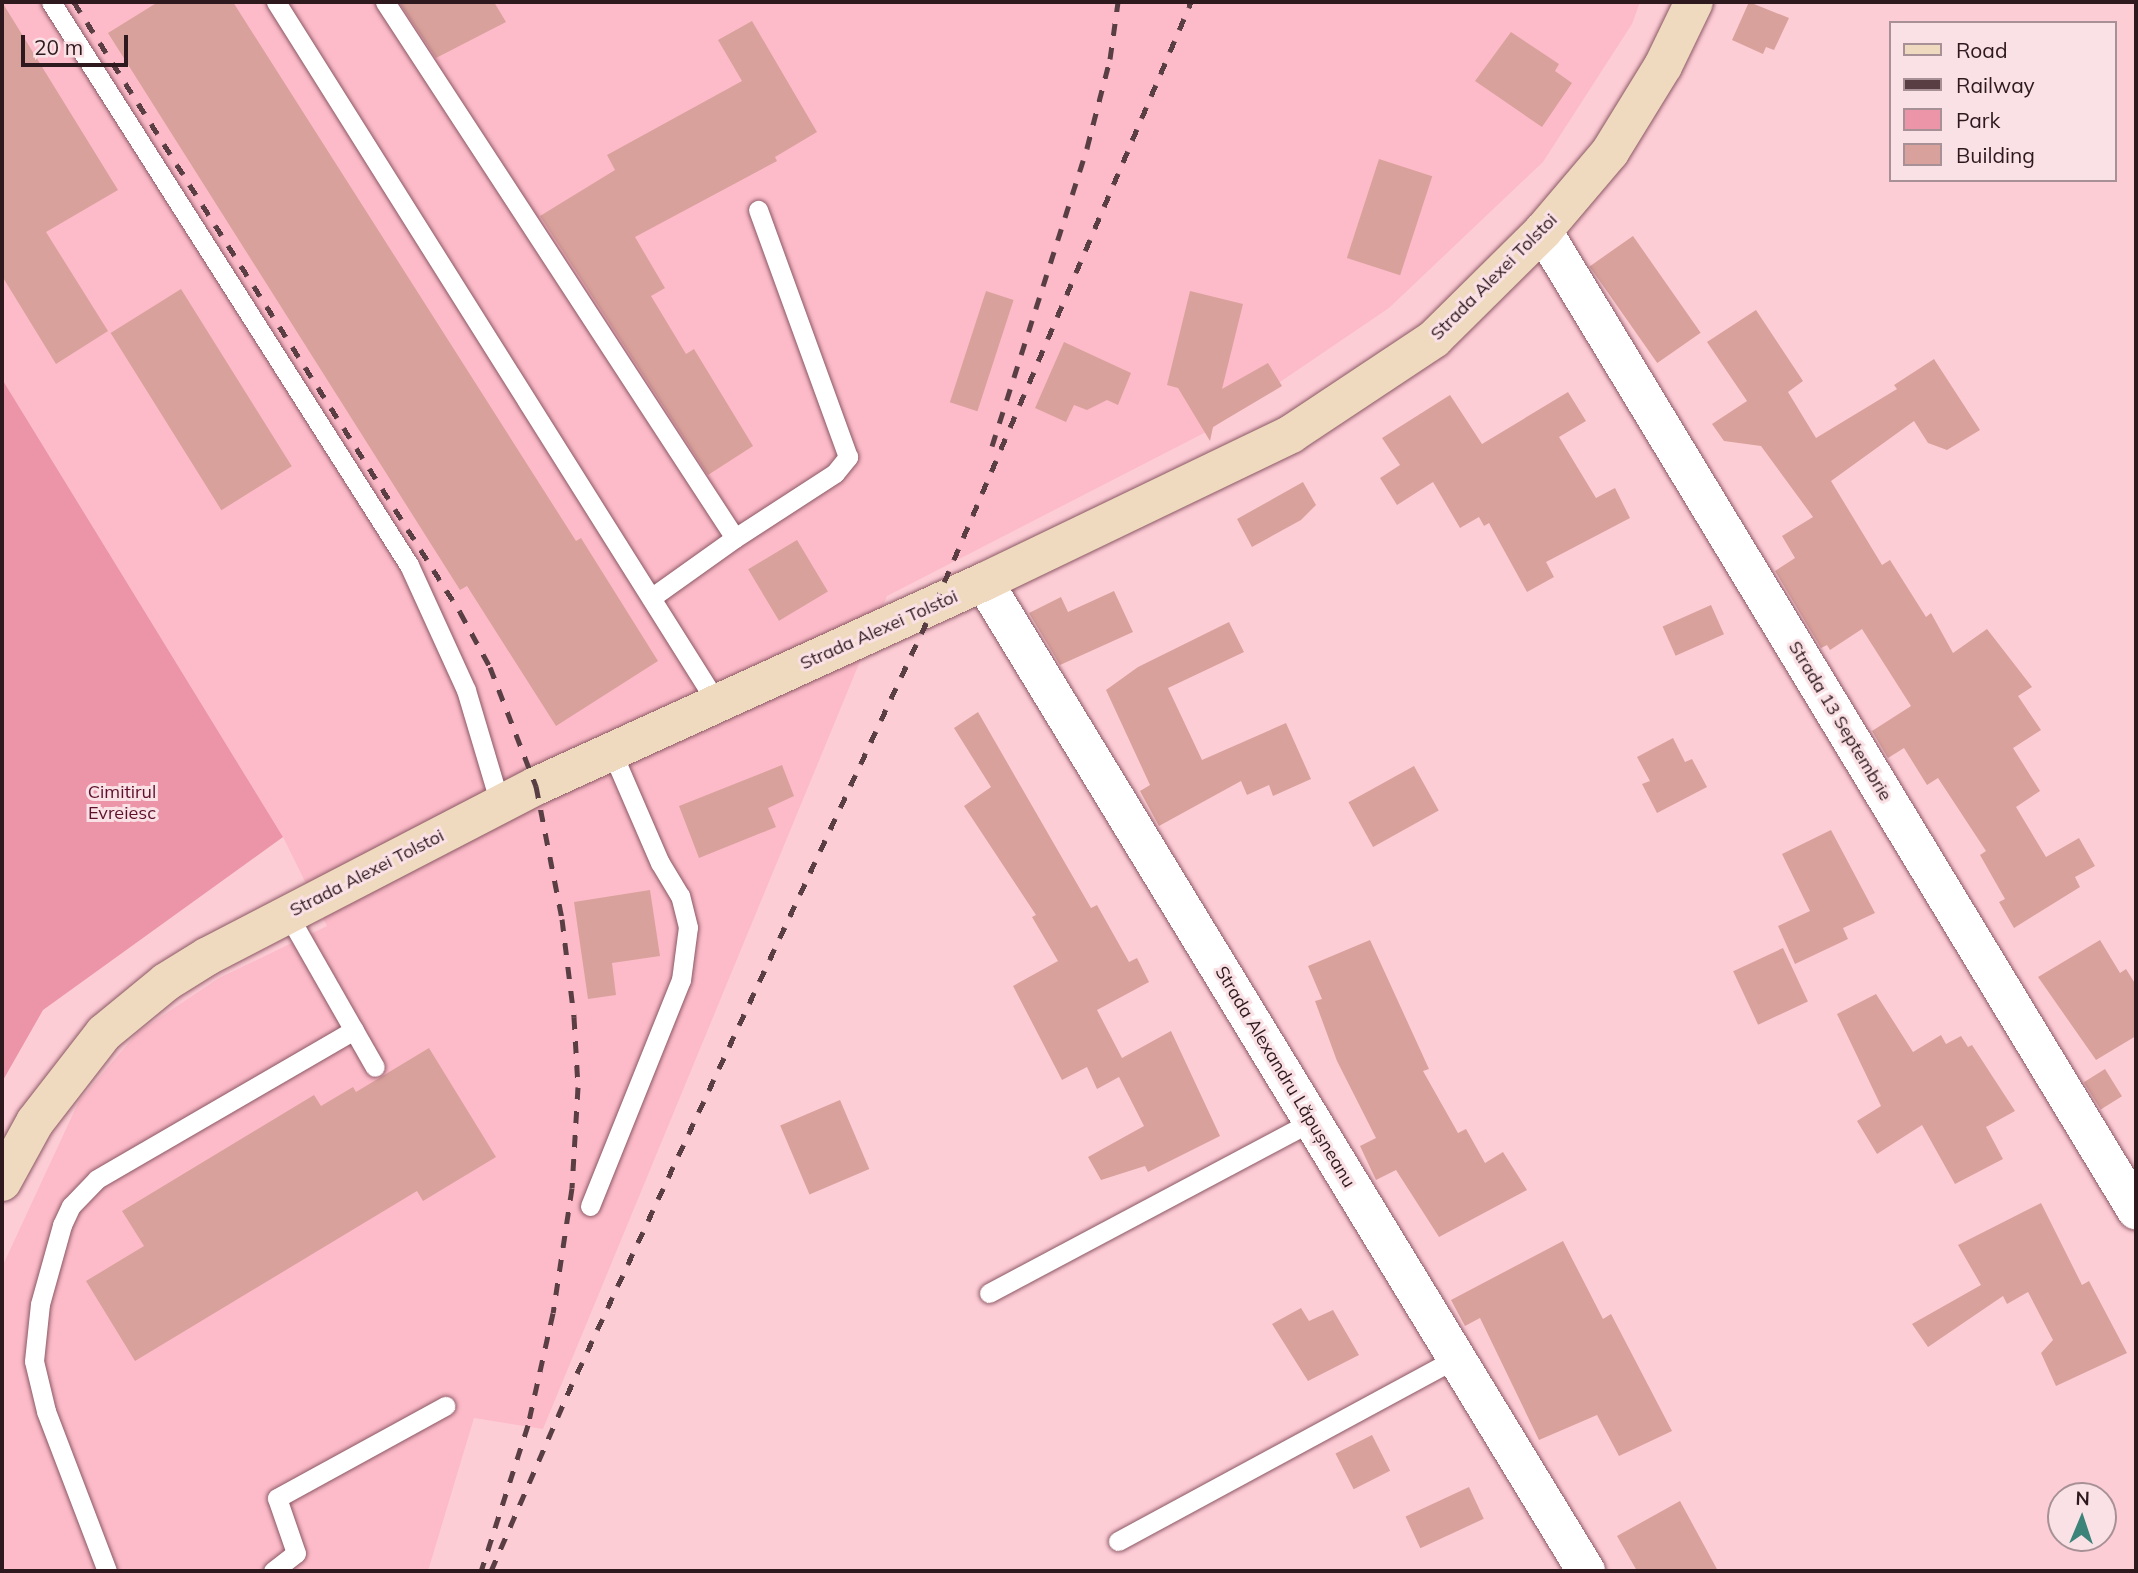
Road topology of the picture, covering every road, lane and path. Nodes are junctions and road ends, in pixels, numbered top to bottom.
1 (51, 2) edge
2 (276, 2) edge
3 (385, 2) edge
4 (1694, 2) edge
5 (758, 210) dead end
6 (1544, 231) junction
7 (735, 538) junction
8 (984, 582) junction
9 (651, 598) junction
10 (717, 703) junction
11 (612, 751) junction
12 (500, 804) junction
13 (287, 914) junction
14 (354, 1030) junction
15 (375, 1067) dead end
16 (1312, 1121) junction
17 (2, 1182) edge
18 (590, 1206) dead end
19 (2136, 1210) edge
20 (989, 1293) dead end
21 (1456, 1358) junction
22 (445, 1406) dead end
23 (1118, 1541) dead end
24 (107, 1571) edge
25 (273, 1571) edge
26 (1586, 1571) edge

1 - 12 lane
2 - 9 lane
3 - 7 lane
4 - 6 main road, Strada Alexei Tolstoi
5 - 7 lane
6 - 8 main road, Strada Alexei Tolstoi
6 - 19 street, Strada 13 Septembrie
7 - 9 lane
8 - 10 main road, Strada Alexei Tolstoi
8 - 16 street, Strada Alexandru Lăpușneanu
9 - 10 lane
10 - 11 main road, Strada Alexei Tolstoi
11 - 12 main road, Strada Alexei Tolstoi
11 - 18 lane
12 - 13 main road, Strada Alexei Tolstoi
13 - 14 lane
13 - 17 main road, Strada Alexei Tolstoi
14 - 15 lane
14 - 24 lane
16 - 20 lane
16 - 21 street, Strada Alexandru Lăpușneanu
21 - 23 lane
21 - 26 street, Strada Alexandru Lăpușneanu
22 - 25 lane

